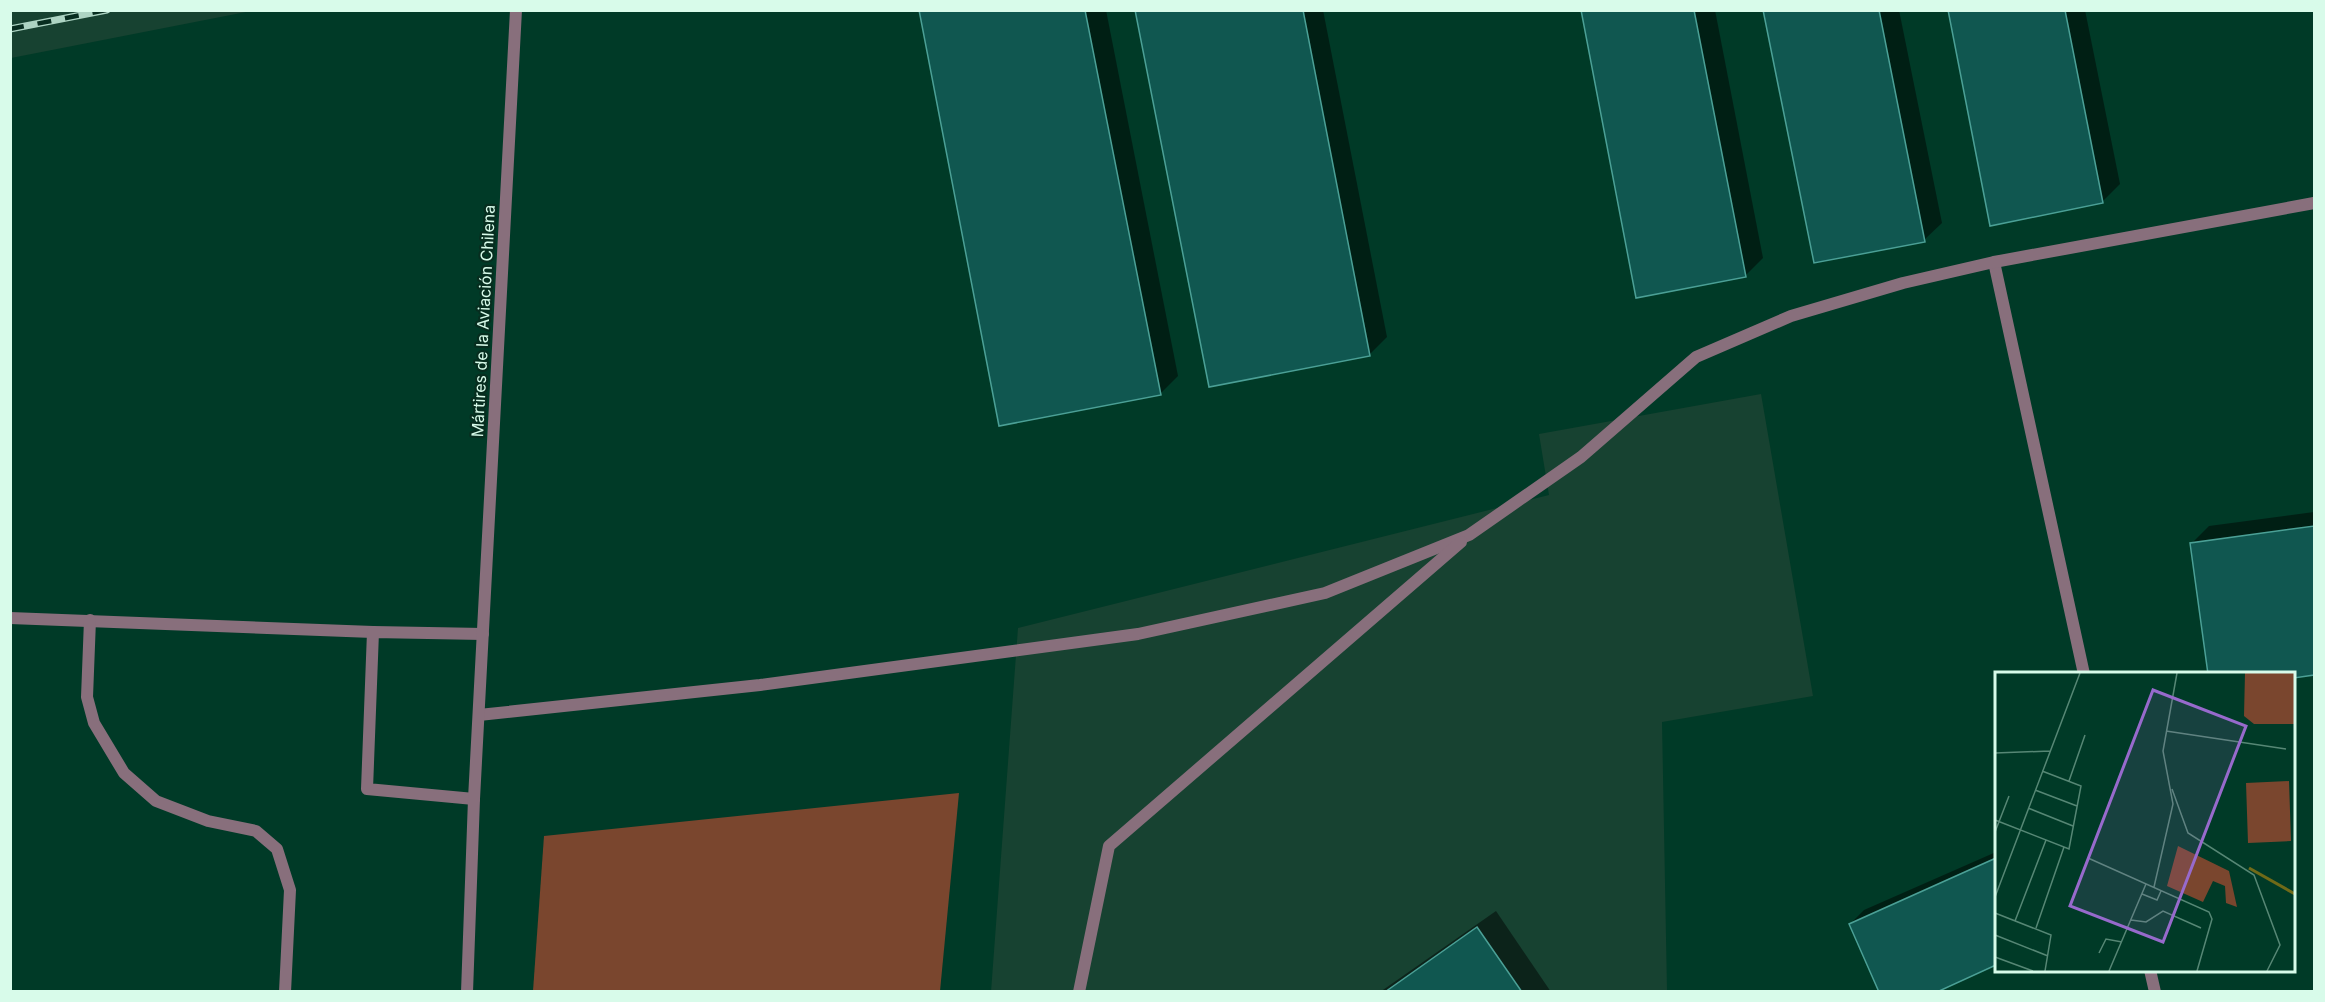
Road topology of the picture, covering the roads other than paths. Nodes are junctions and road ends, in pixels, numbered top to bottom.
1 (516, 10) edge
2 (2314, 202) edge
3 (1994, 262) junction
4 (1469, 535) junction
5 (10, 618) edge
6 (90, 620) junction
7 (373, 632) junction
8 (483, 634) junction
9 (2084, 672) edge
10 (479, 715) junction
11 (474, 798) junction
12 (2150, 972) edge
13 (285, 992) edge
14 (467, 992) edge
15 (1079, 992) edge
16 (2155, 992) edge

1 - 8 street, Mártires de la Aviación Chilena
2 - 3 street
3 - 4 street
3 - 9 street
4 - 10 street
4 - 15 street
5 - 6 street
6 - 7 street
6 - 13 street
7 - 8 street
7 - 11 street
8 - 10 street, Mártires de la Aviación Chilena
10 - 11 street, Mártires de la Aviación Chilena
11 - 14 street, Mártires de la Aviación Chilena
12 - 16 street

